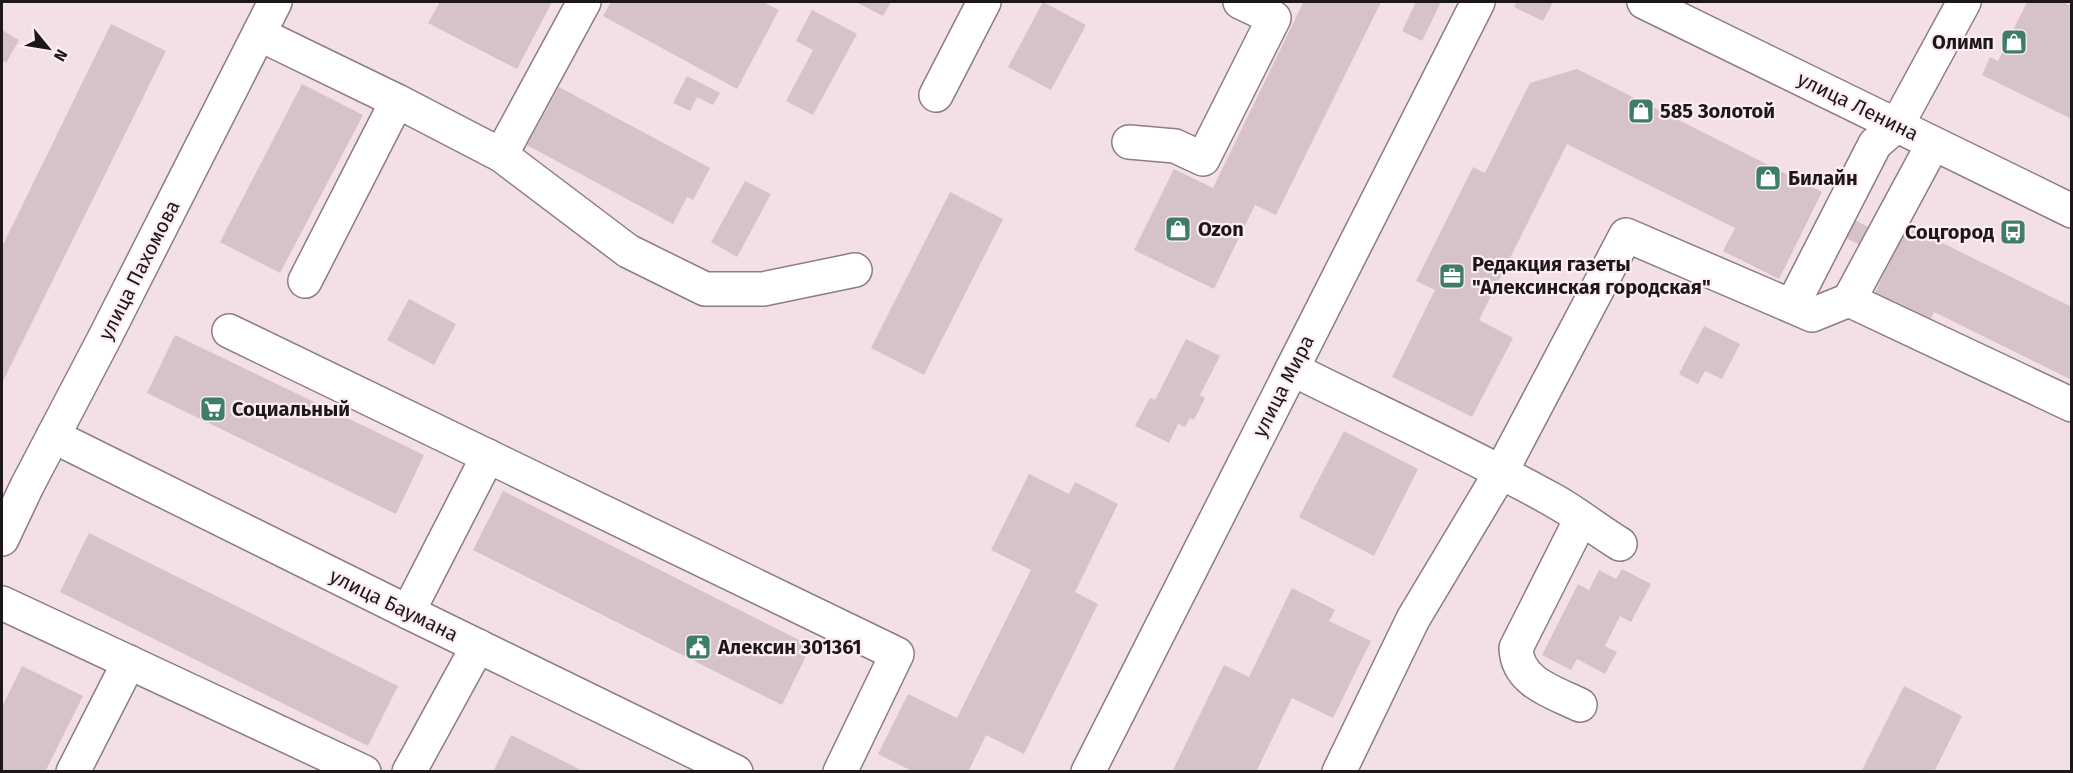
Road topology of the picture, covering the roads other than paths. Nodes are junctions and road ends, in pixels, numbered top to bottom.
1 (275, 2) edge
2 (584, 2) edge
3 (984, 2) edge
4 (1240, 2) edge
5 (1478, 2) edge
6 (1644, 2) edge
7 (1964, 2) edge
8 (259, 34) junction
9 (936, 95) dead end
10 (397, 101) junction
11 (1897, 125) junction
12 (1129, 142) dead end
13 (1933, 144) junction
14 (501, 155) junction
15 (2072, 211) edge
16 (855, 270) dead end
17 (305, 281) dead end
18 (1849, 300) junction
19 (1792, 306) junction
20 (229, 331) dead end
21 (1292, 369) junction
22 (2072, 405) edge
23 (53, 436) junction
24 (488, 456) junction
25 (1501, 472) junction
26 (1581, 519) junction
27 (2, 539) edge
28 (1620, 544) dead end
29 (2, 603) edge
30 (408, 612) junction
31 (478, 646) junction
32 (129, 662) junction
33 (1580, 705) dead end
34 (73, 771) edge
35 (364, 771) edge
36 (409, 771) edge
37 (736, 771) edge
38 (840, 771) edge
39 (1088, 771) edge
40 (1339, 771) edge

1 - 8 street, улица Пахомова
2 - 14 street
3 - 9 street
4 - 12 street
5 - 21 street, улица Мира
6 - 11 street, улица Ленина
7 - 11 street
8 - 10 street
8 - 23 street, улица Пахомова
10 - 14 street
10 - 17 street
11 - 13 street, улица Ленина
11 - 19 street
13 - 15 street, улица Ленина
13 - 18 street
14 - 16 street
18 - 19 street
18 - 22 street
19 - 25 street
20 - 24 street
21 - 25 street
21 - 39 street, улица Мира
23 - 27 street, улица Пахомова
23 - 30 street, улица Баумана
24 - 30 street
24 - 38 street
25 - 26 street
25 - 40 street
26 - 28 street
26 - 33 street
29 - 32 street
30 - 31 street, улица Баумана
31 - 36 street
31 - 37 street, улица Баумана
32 - 34 street
32 - 35 street

